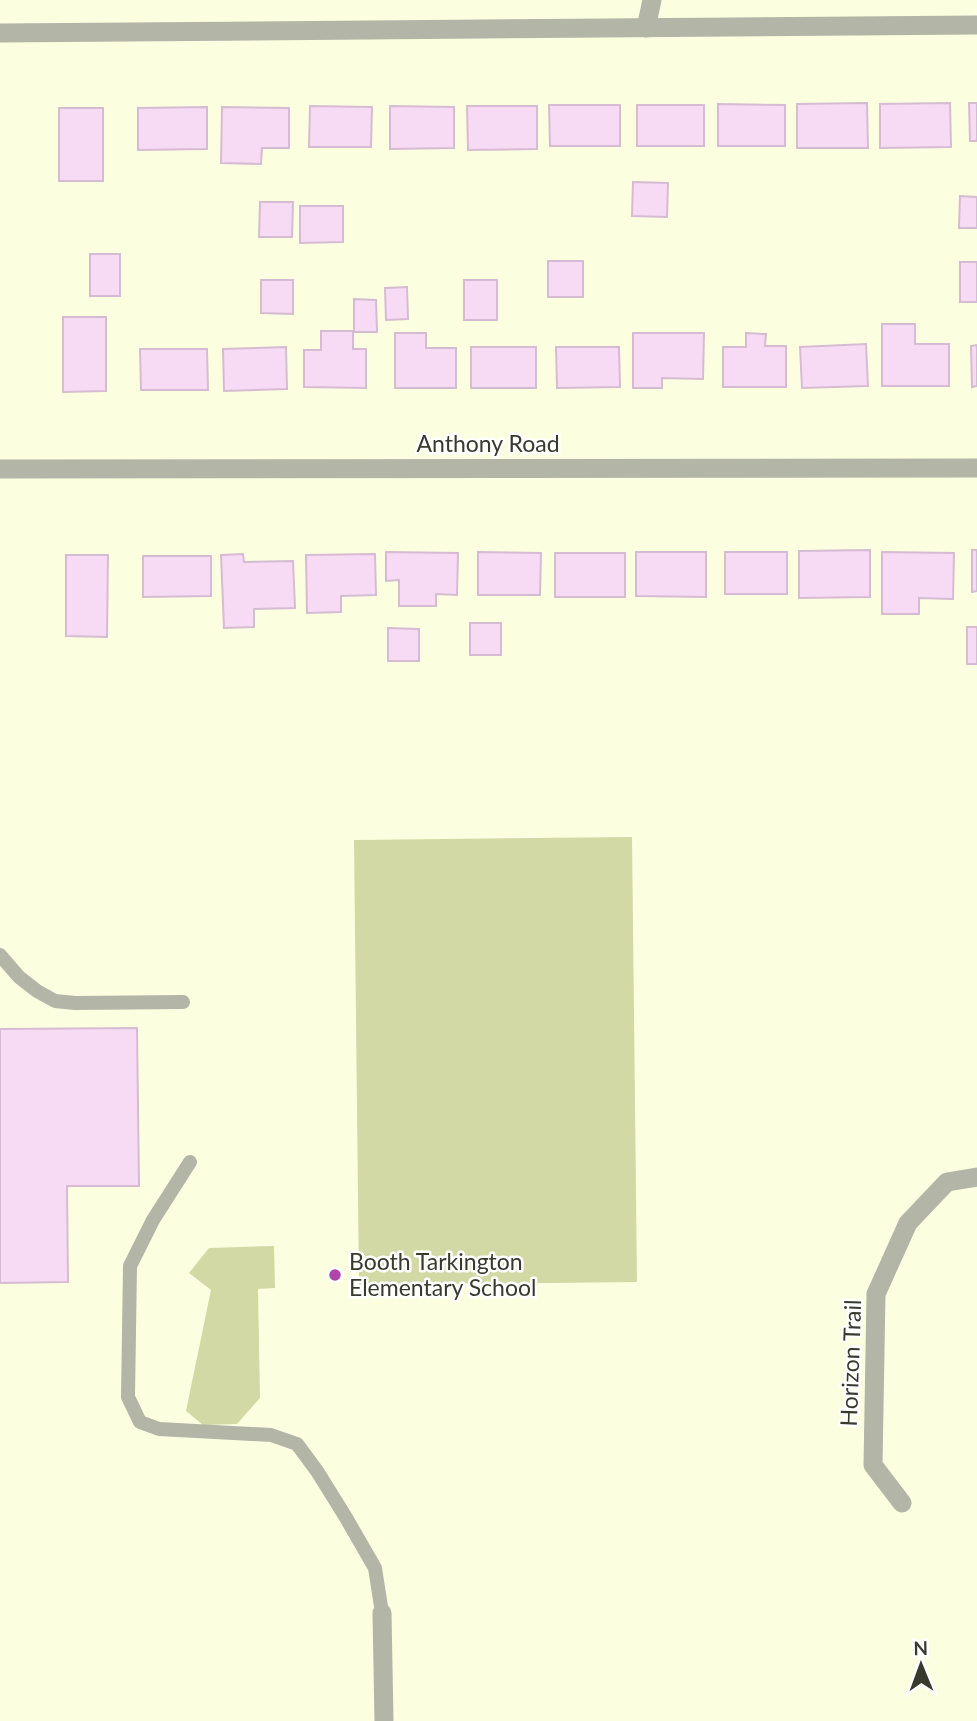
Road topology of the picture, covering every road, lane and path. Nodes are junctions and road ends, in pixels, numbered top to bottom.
1 (652, 0) edge
2 (977, 25) edge
3 (646, 28) junction
4 (0, 33) edge
5 (977, 468) edge
6 (0, 469) edge
7 (0, 955) edge
8 (183, 1002) dead end
9 (190, 1162) dead end
10 (977, 1177) edge
11 (902, 1503) dead end
12 (383, 1613) joint
13 (384, 1721) edge

1 - 3 street
2 - 3 street
3 - 4 street
5 - 6 street, Anthony Road
7 - 8 lane
9 - 12 lane
10 - 11 street, Horizon Trail
12 - 13 street

